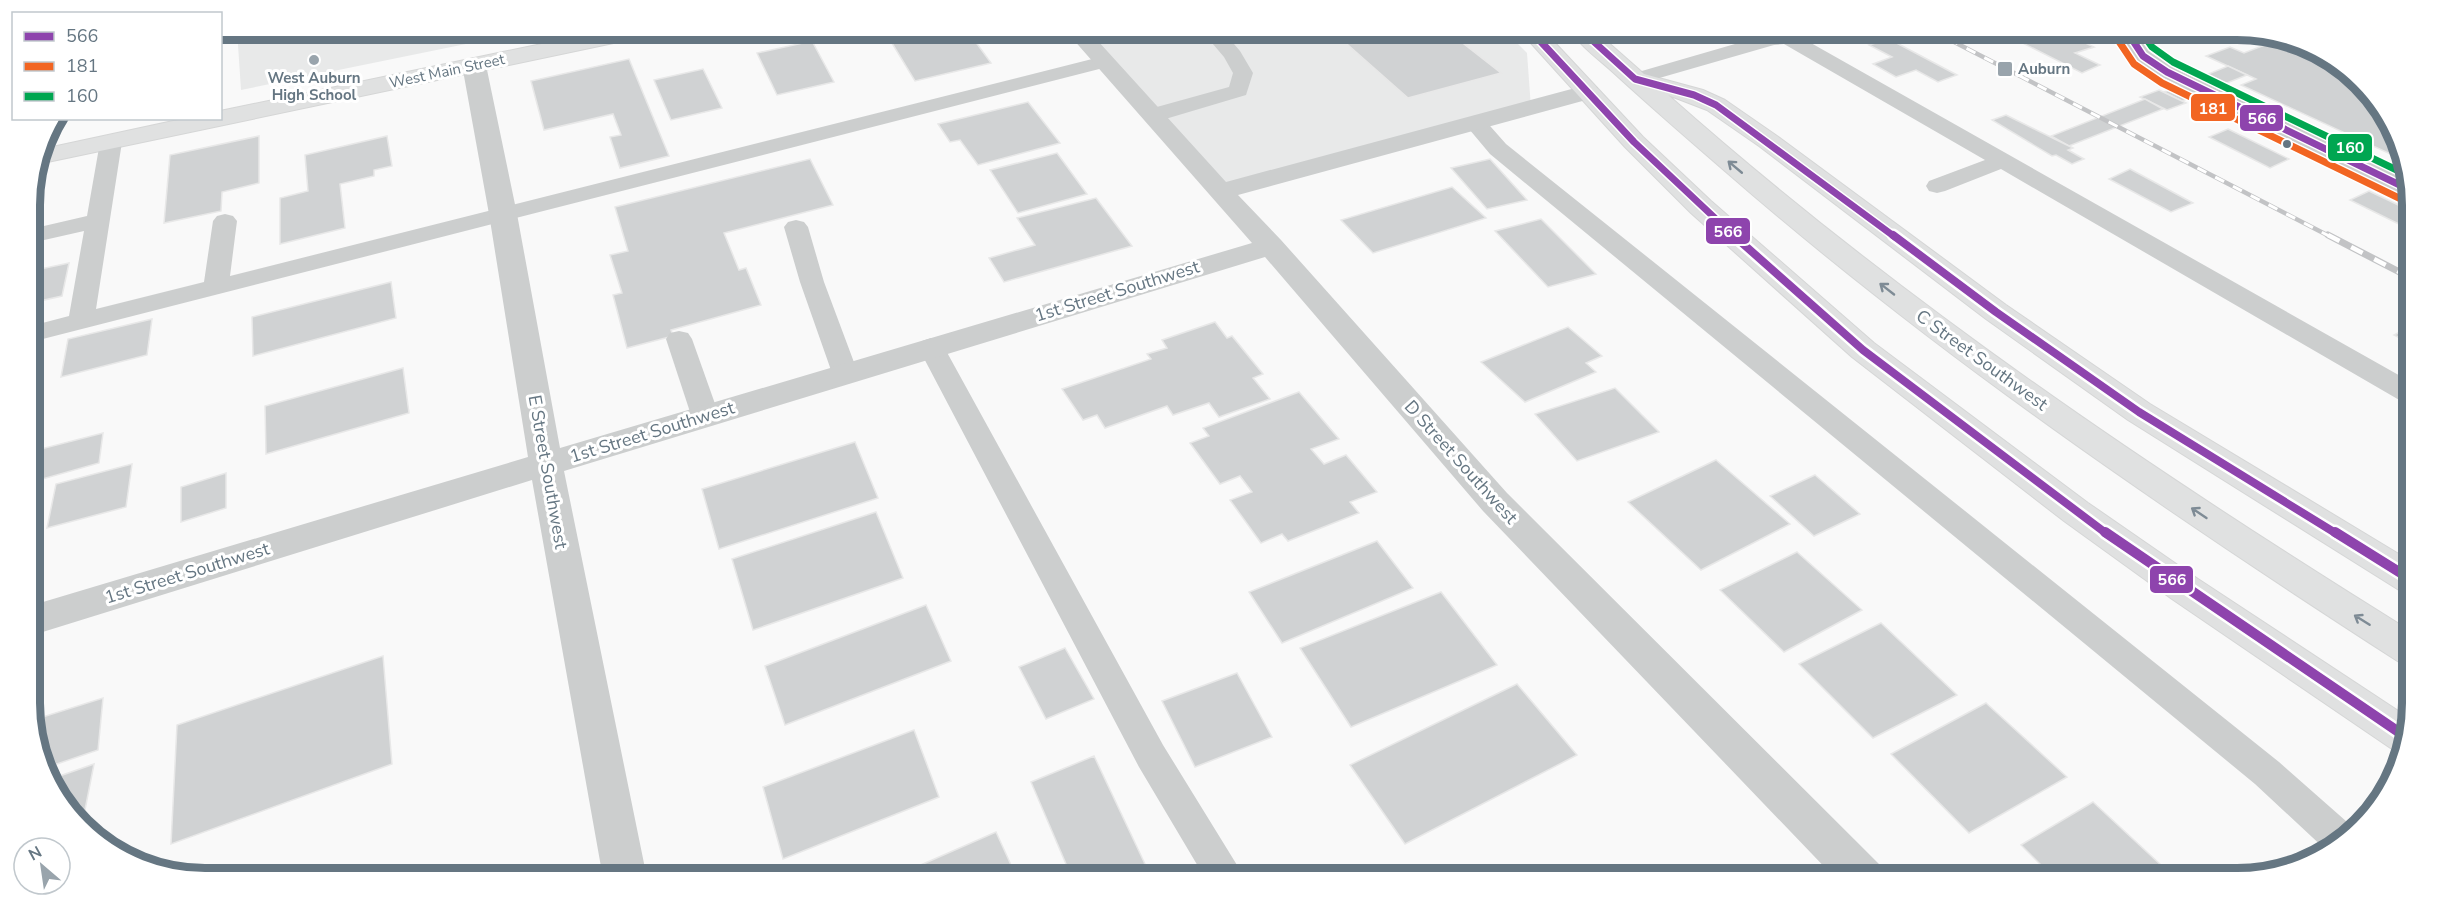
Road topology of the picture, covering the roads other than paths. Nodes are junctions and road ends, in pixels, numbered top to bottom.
1 (1220, 40) edge
2 (1540, 40) edge
3 (1592, 40) edge
4 (1769, 40) edge
5 (1792, 40) edge
6 (2133, 40) edge
7 (588, 41) edge
8 (1085, 41) edge
9 (1104, 62) junction
10 (474, 65) junction
11 (1635, 79) junction
12 (1588, 92) junction
13 (222, 113) edge
14 (1154, 115) junction
15 (188, 120) edge
16 (1475, 123) junction
17 (162, 125) edge
18 (111, 142) junction
19 (49, 155) edge
20 (2004, 160) junction
21 (2400, 185) edge
22 (1937, 186) dead end
23 (1220, 192) junction
24 (503, 214) junction
25 (98, 221) junction
26 (225, 221) dead end
27 (796, 227) dead end
28 (41, 234) edge
29 (1271, 246) junction
30 (216, 287) junction
31 (81, 322) junction
32 (41, 332) edge
33 (679, 339) dead end
34 (931, 347) junction
35 (845, 373) junction
36 (2402, 389) edge
37 (705, 416) junction
38 (546, 464) junction
39 (2402, 574) edge
40 (40, 618) edge
41 (2402, 645) edge
42 (2398, 732) edge
43 (2335, 835) edge
44 (1853, 867) edge
45 (623, 868) edge
46 (1220, 868) edge

1 - 14 lane
2 - 12 main road
3 - 11 main road, C Street Southwest
4 - 11 lane
5 - 20 lane
6 - 21 lane
7 - 10 main road, West Main Street
8 - 9 street, D Street Southwest
9 - 14 street, D Street Southwest
9 - 24 lane
10 - 13 main road, West Main Street
10 - 24 street, E Street Southwest
11 - 39 main road
41 -> 11 main road, C Street Southwest
12 - 16 street
12 - 42 main road
14 - 23 street, D Street Southwest
15 - 17 main road, West Main Street
16 - 23 street
16 - 43 lane
17 - 18 main road, West Main Street
18 - 19 main road, West Main Street
18 - 25 lane
20 - 22 lane
20 - 36 lane
23 - 29 street, D Street Southwest
24 - 30 lane
24 - 38 street, E Street Southwest
25 - 28 lane
25 - 31 lane
26 - 30 lane
27 - 35 lane
29 - 34 street, 1st Street Southwest
29 - 44 street, D Street Southwest
30 - 31 lane
31 - 32 lane
33 - 37 lane
34 - 35 street, 1st Street Southwest
34 - 46 lane
35 - 37 street, 1st Street Southwest
37 - 38 street, 1st Street Southwest
38 - 40 street, 1st Street Southwest
38 - 45 street, E Street Southwest

